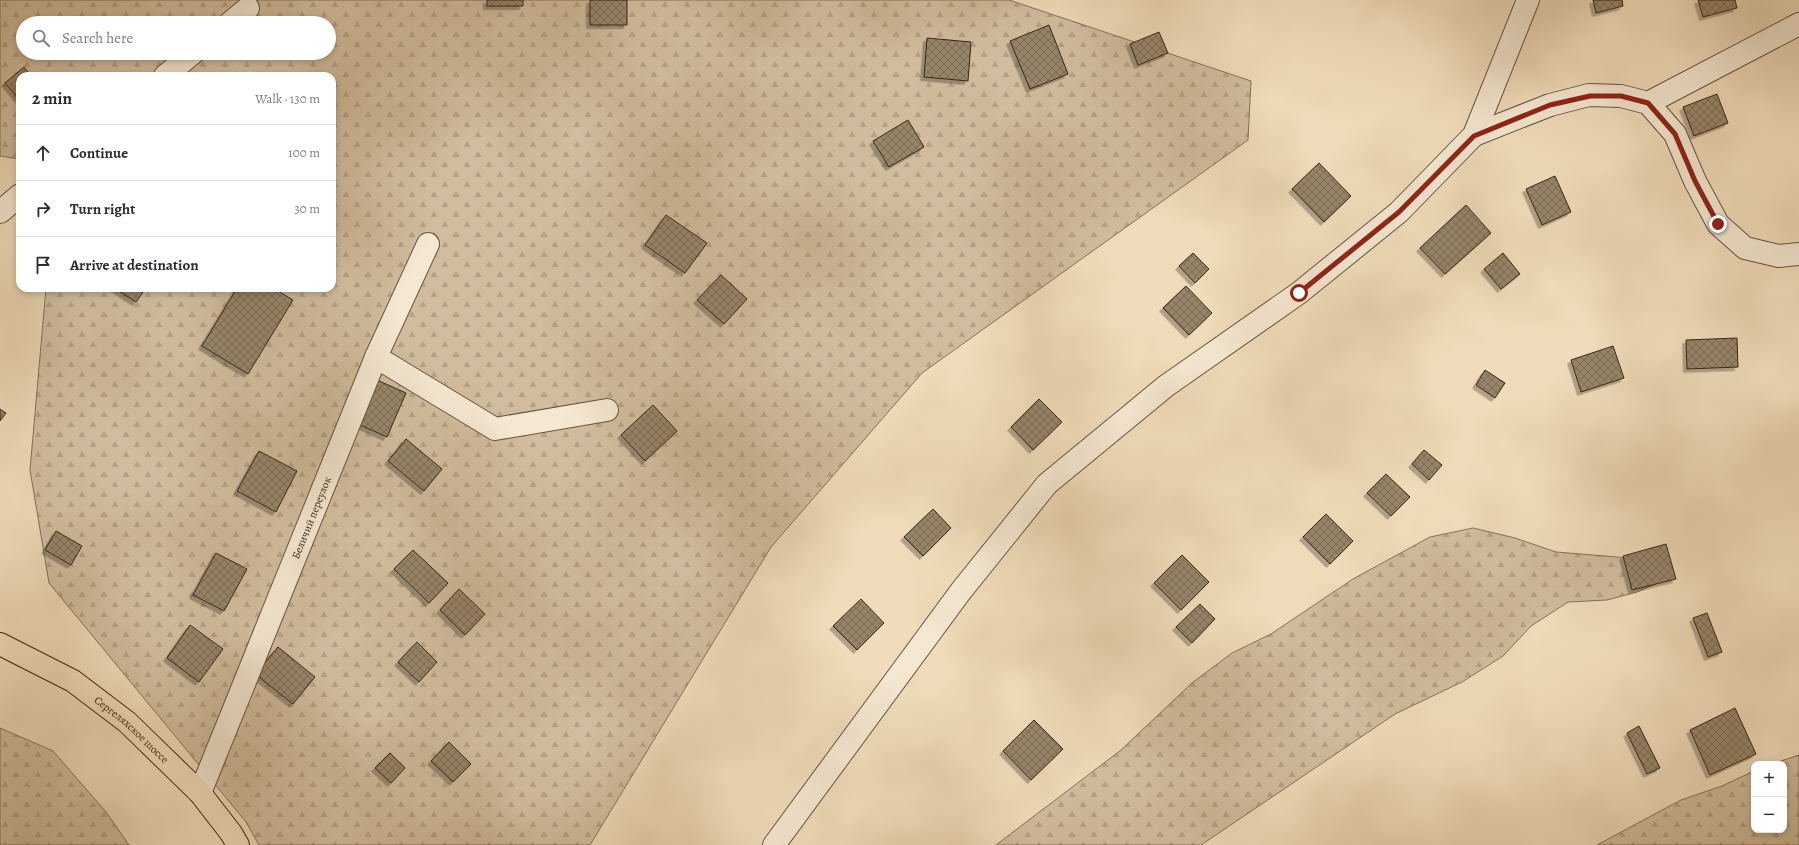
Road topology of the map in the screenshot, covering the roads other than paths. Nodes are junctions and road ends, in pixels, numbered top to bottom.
1 (1528, 0) edge
2 (248, 8) dead end
3 (238, 16) edge
4 (1799, 24) edge
5 (184, 60) edge
6 (170, 72) edge
7 (1648, 103) junction
8 (1474, 136) junction
9 (16, 198) edge
10 (0, 212) edge
11 (428, 244) dead end
12 (1799, 254) edge
13 (376, 357) junction
14 (607, 410) dead end
15 (0, 644) edge
16 (200, 794) junction
17 (238, 845) edge
18 (774, 845) edge

1 - 8 street
2 - 3 street
4 - 7 street
5 - 6 street
7 - 8 street
7 - 12 street
8 - 18 street
9 - 10 street
11 - 13 street, Беличий переулок
13 - 14 street
13 - 16 street, Беличий переулок
15 - 16 main road, Сергеляхское шоссе
16 - 17 main road, Сергеляхское шоссе

